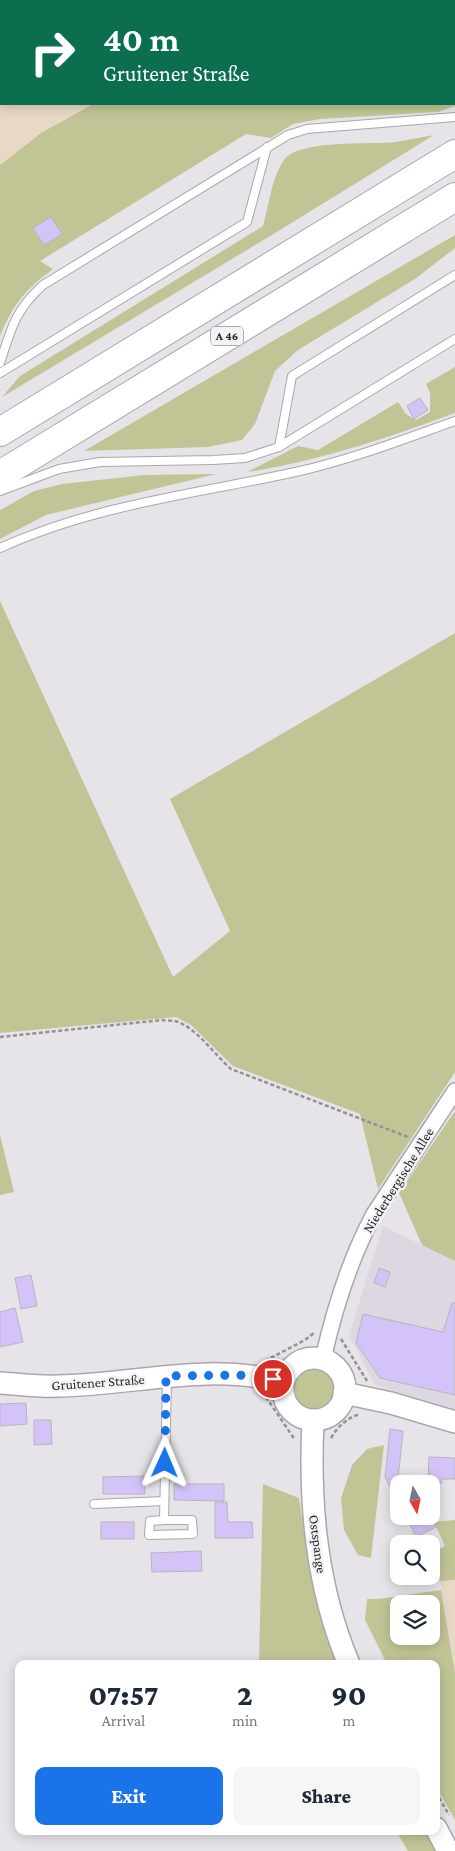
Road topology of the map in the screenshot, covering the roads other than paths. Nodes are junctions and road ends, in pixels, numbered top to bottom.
1 (455, 117) edge
2 (267, 147) junction
3 (455, 154) edge
4 (455, 197) edge
5 (455, 275) edge
6 (455, 339) edge
7 (0, 363) edge
8 (0, 373) edge
9 (455, 421) edge
10 (0, 432) edge
11 (279, 448) junction
12 (0, 475) edge
13 (0, 491) edge
14 (0, 548) edge
15 (455, 1091) edge
16 (322, 1359) junction
17 (166, 1376) junction
18 (283, 1382) junction
19 (0, 1383) edge
20 (344, 1393) junction
21 (313, 1420) junction
22 (455, 1422) edge
23 (164, 1501) junction
24 (94, 1504) dead end
25 (164, 1520) junction
26 (348, 1660) edge
27 (444, 1824) edge
28 (448, 1851) edge

1 - 2 lane
2 - 7 lane
2 - 8 lane
3 - 10 highway, A 46
4 - 12 highway, A 46
5 - 11 lane
6 - 11 lane
9 - 14 lane
11 - 13 lane
15 - 16 street, Niederbergische Allee
16 - 18 main road
16 - 20 main road
17 - 18 main road, Gruitener Straße
17 - 19 main road, Gruitener Straße
17 - 23 lane
18 - 21 main road
20 - 21 main road
20 - 22 main road
21 - 26 main road, Ostspange
23 - 24 lane
23 - 25 lane
25 - 25 lane
27 - 28 main road

